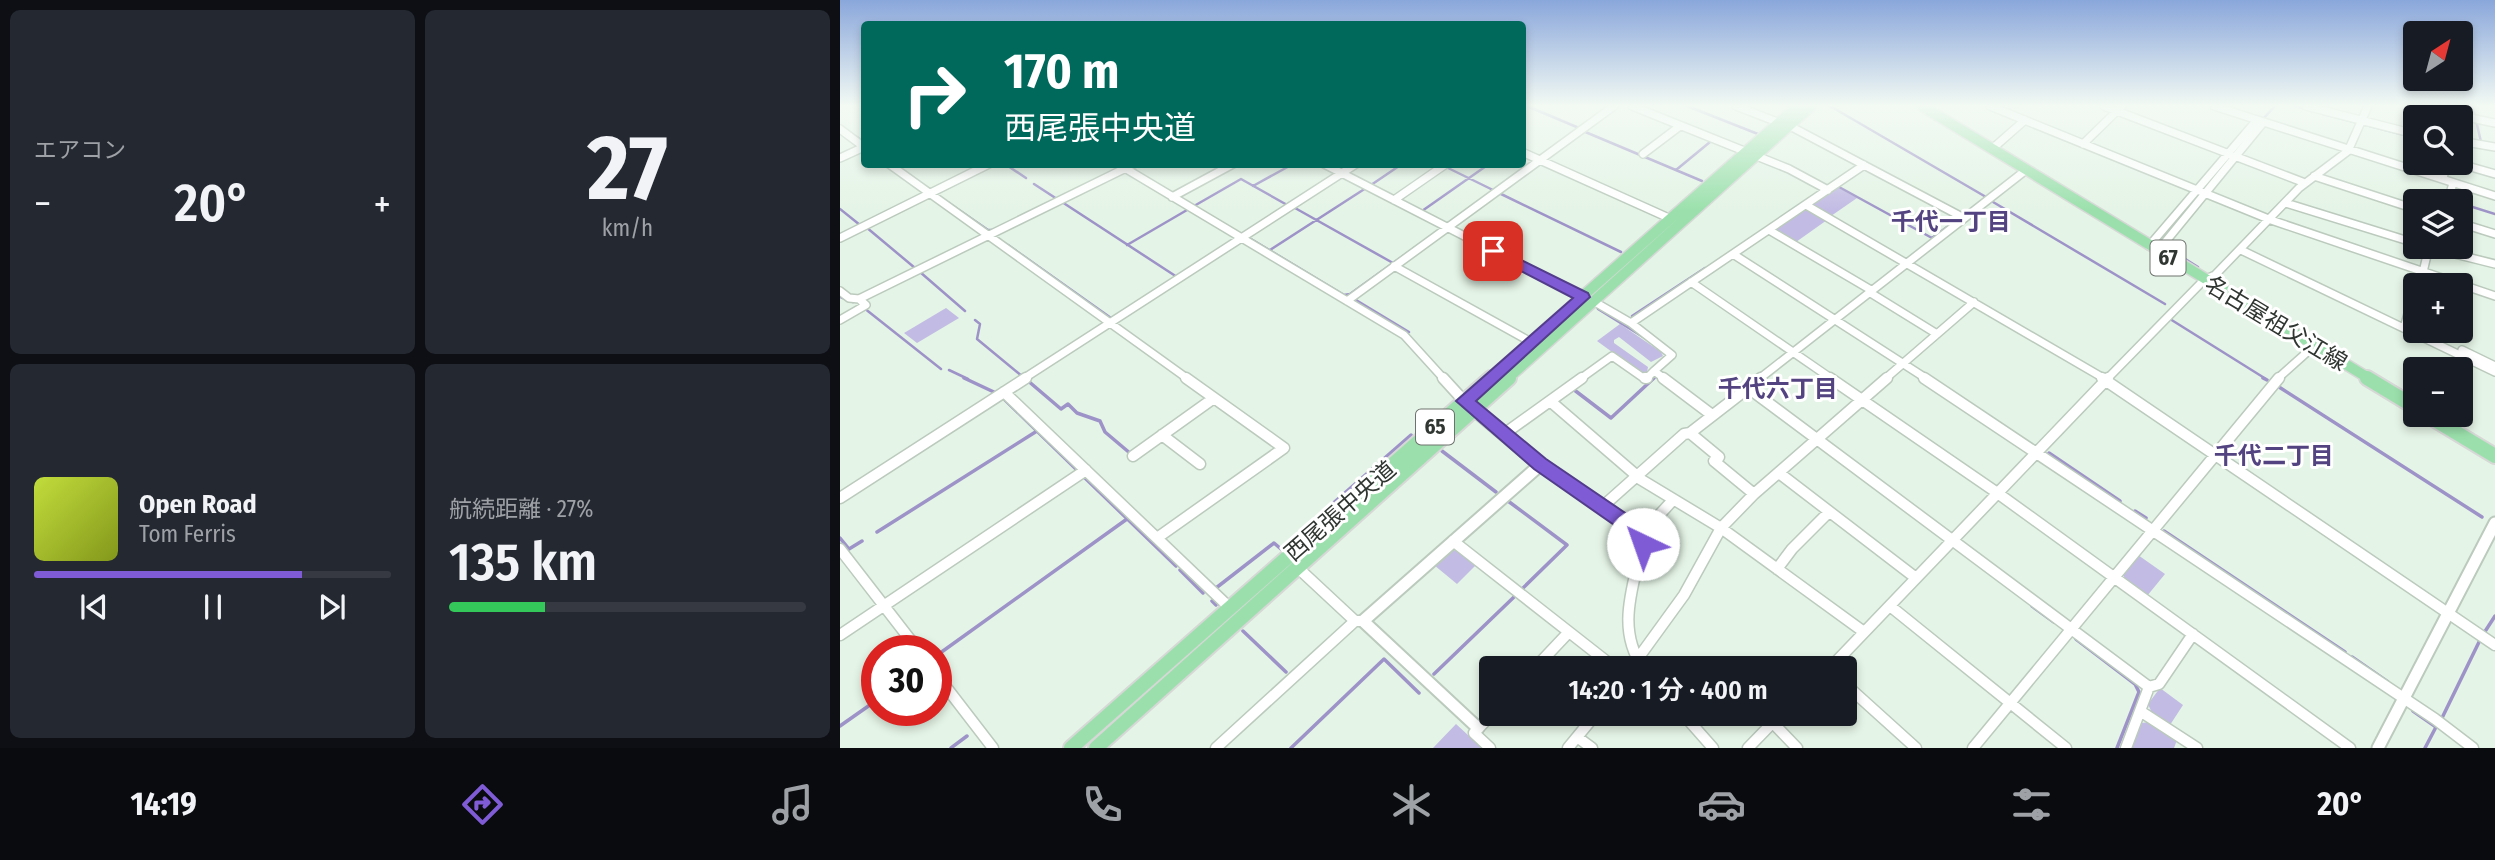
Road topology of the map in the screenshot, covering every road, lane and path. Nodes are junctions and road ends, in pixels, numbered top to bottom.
1 (1566, 141) edge
2 (1660, 141) edge
3 (1718, 141) edge
4 (1766, 141) edge
5 (1818, 141) edge
6 (1979, 141) edge
7 (2001, 141) edge
8 (2076, 141) edge
9 (2087, 141) edge
10 (2197, 141) edge
11 (2243, 141) edge
12 (2317, 141) edge
13 (2353, 141) edge
14 (2473, 143) edge
15 (2084, 144) junction
16 (2495, 147) edge
17 (861, 148) edge
18 (1992, 149) junction
19 (2348, 151) junction
20 (1526, 154) edge
21 (1643, 154) dead end
22 (1751, 154) junction
23 (2231, 155) junction
24 (840, 158) edge
25 (1540, 160) junction
26 (1864, 165) junction
27 (894, 168) edge
28 (981, 168) edge
29 (1119, 168) edge
30 (1123, 168) edge
31 (1226, 168) edge
32 (1332, 168) edge
33 (1351, 168) edge
34 (1440, 168) edge
35 (2473, 168) edge
36 (2026, 170) junction
37 (1343, 174) junction
38 (2495, 174) edge
39 (2443, 175) edge
40 (2314, 176) junction
41 (2442, 179) junction
42 (2305, 183) junction
43 (2453, 183) junction
44 (2451, 189) edge
45 (1828, 190) junction
46 (2201, 192) junction
47 (930, 194) junction
48 (2495, 196) edge
49 (1172, 197) junction
50 (1394, 200) junction
51 (2286, 203) junction
52 (1806, 205) junction
53 (2403, 205) edge
54 (1964, 218) junction
55 (1671, 219) junction
56 (2271, 220) junction
57 (1447, 227) junction
58 (2473, 227) edge
59 (1769, 229) junction
60 (987, 234) junction
61 (2495, 234) edge
62 (840, 238) edge
63 (1242, 238) junction
64 (2403, 239) edge
65 (2149, 246) junction
66 (2242, 249) junction
67 (1733, 254) junction
68 (2473, 258) edge
69 (2426, 259) edge
70 (1906, 263) junction
71 (2495, 264) edge
72 (1394, 266) junction
73 (2423, 272) junction
74 (2204, 280) junction
75 (1691, 282) junction
76 (840, 291) edge
77 (1870, 291) junction
78 (2495, 296) edge
79 (859, 299) junction
80 (1588, 299) junction
81 (1347, 301) junction
82 (1974, 302) junction
83 (840, 320) edge
84 (1834, 320) junction
85 (1112, 323) junction
86 (1631, 323) junction
87 (2403, 324) edge
88 (1937, 334) junction
89 (1531, 342) junction
90 (2440, 343) edge
91 (2446, 343) edge
92 (2314, 346) junction
93 (1792, 352) junction
94 (1903, 364) junction
95 (2495, 366) edge
96 (1654, 371) junction
97 (2495, 372) edge
98 (2105, 379) junction
99 (1747, 387) junction
100 (1004, 392) junction
101 (1214, 398) junction
102 (1862, 400) junction
103 (2403, 400) edge
104 (1550, 401) junction
105 (1469, 405) junction
106 (1712, 415) junction
107 (2447, 427) edge
108 (1690, 433) junction
109 (1504, 434) junction
110 (1163, 435) junction
111 (1817, 439) junction
112 (2036, 450) junction
113 (2216, 455) junction
114 (1133, 456) dead end
115 (2495, 456) edge
116 (1200, 464) dead end
117 (1540, 464) junction
118 (1086, 470) junction
119 (1779, 472) junction
120 (1636, 476) junction
121 (1996, 492) junction
122 (1754, 494) junction
123 (840, 498) edge
124 (1672, 501) junction
125 (1602, 507) junction
126 (1829, 512) junction
127 (2495, 523) edge
128 (1721, 528) junction
129 (2153, 528) junction
130 (1641, 535) junction
131 (1157, 538) junction
132 (1954, 539) junction
133 (1453, 541) junction
134 (840, 550) edge
135 (1297, 567) junction
136 (1777, 569) junction
137 (2113, 577) junction
138 (1916, 578) junction
139 (883, 605) junction
140 (1890, 606) junction
141 (1230, 608) junction
142 (2449, 613) junction
143 (1359, 621) junction
144 (2071, 628) junction
145 (1864, 632) junction
146 (1568, 633) junction
147 (2193, 634) junction
148 (840, 635) edge
149 (906, 635) edge
150 (2495, 645) edge
151 (1546, 656) edge
152 (1599, 656) edge
153 (1632, 656) edge
154 (1643, 656) edge
155 (1841, 656) edge
156 (2149, 687) junction
157 (1857, 694) edge
158 (952, 695) edge
159 (2404, 698) junction
160 (2010, 702) junction
161 (2140, 710) junction
162 (1587, 726) edge
163 (1694, 726) edge
164 (1769, 726) edge
165 (1782, 726) edge
166 (1478, 728) joint
167 (1577, 737) junction
168 (993, 748) edge
169 (1071, 748) edge
170 (1096, 748) edge
171 (1216, 748) edge
172 (1490, 748) edge
173 (1568, 748) edge
174 (1592, 748) edge
175 (1713, 748) edge
176 (1748, 748) edge
177 (1797, 748) edge
178 (1916, 748) edge
179 (1973, 748) edge
180 (2066, 748) edge
181 (2126, 748) edge
182 (2197, 748) edge
183 (2350, 748) edge
184 (2378, 748) edge
185 (2473, 748) edge

1 - 25 street
2 - 21 street
3 - 22 street
4 - 22 main road, 西尾張中央道 / 65
5 - 26 street
6 - 18 main road, 名古屋祖父江線 / 67
7 - 18 street
8 - 15 street
9 - 15 street
10 - 23 street
11 - 23 street
12 - 19 street
13 - 19 street
14 - 16 street
15 - 46 street
17 - 24 street
18 - 36 main road, 名古屋祖父江線 / 67
19 - 40 street
19 - 41 street
20 - 25 street
22 - 45 street
22 - 55 main road, 西尾張中央道 / 65
22 - 80 main road, 西尾張中央道 / 65
23 - 42 street
23 - 46 street
25 - 55 street
25 - 57 street
26 - 45 street
26 - 54 street
27 - 47 street
28 - 47 street
29 - 60 street
30 - 49 street
31 - 49 street
32 - 37 street
33 - 37 street
34 - 50 street
35 - 38 street
36 - 54 street
36 - 65 main road, 名古屋祖父江線 / 67
37 - 50 street
37 - 63 street
39 - 41 street
40 - 42 street
40 - 53 street
41 - 43 street
42 - 51 street
43 - 44 street
43 - 48 street
45 - 52 street
46 - 56 street
46 - 65 street
47 - 60 street
47 - 62 street
49 - 63 street
50 - 57 street
51 - 56 street
51 - 64 street
52 - 59 street
52 - 70 street
54 - 70 street
55 - 80 main road, 西尾張中央道 / 65
56 - 66 street
56 - 73 street
57 - 72 street
57 - 80 street
58 - 61 street
59 - 67 street
59 - 77 street
60 - 79 street
60 - 85 street
63 - 81 street
63 - 85 street
65 - 74 main road, 名古屋祖父江線 / 67
66 - 74 street
66 - 87 street
67 - 75 street
67 - 84 street
68 - 71 street
69 - 73 street
70 - 77 street
70 - 82 street
72 - 81 street
72 - 89 street
73 - 78 street
74 - 92 main road, 名古屋祖父江線 / 67
74 - 98 street
75 - 86 street
75 - 93 street
76 - 79 street
77 - 84 street
77 - 88 street
79 - 83 street
80 - 86 street
80 - 89 main road, 西尾張中央道 / 65
80 - 105 main road, 西尾張中央道 / 65
81 - 105 street
82 - 88 street
82 - 98 street
84 - 93 street
84 - 94 street
85 - 100 street
85 - 101 street
86 - 96 street
88 - 94 street
89 - 105 main road, 西尾張中央道 / 65
90 - 97 street
91 - 95 street
92 - 103 main road, 名古屋祖父江線 / 67
92 - 113 street
93 - 99 street
93 - 102 street
94 - 102 street
94 - 112 street
96 - 104 street
96 - 106 street
98 - 112 street
98 - 113 street
99 - 106 street
99 - 111 street
100 - 118 street
100 - 123 street
101 - 110 street
101 - 131 street
102 - 111 street
102 - 121 street
104 - 109 street
104 - 120 street
105 - 109 street
105 - 135 main road, 西尾張中央道 / 65
105 - 141 main road, 西尾張中央道 / 65
106 - 108 street
107 - 115 main road
108 - 120 street
108 - 122 street
109 - 117 street
110 - 114 street
110 - 116 street
111 - 119 street
111 - 132 street
112 - 121 street
112 - 129 street
113 - 129 street
113 - 142 street
117 - 125 street
117 - 133 street
118 - 131 street
118 - 139 street
119 - 122 street
119 - 126 street
120 - 124 street
120 - 125 street
121 - 132 street
121 - 137 street
122 - 128 street
124 - 128 street
124 - 130 street
125 - 130 street
126 - 136 street
126 - 138 street
127 - 142 street
128 - 136 street
128 - 154 street
129 - 137 street
129 - 159 street
130 - 153 street
131 - 141 street
132 - 138 street
132 - 144 street
133 - 143 street
133 - 146 street
134 - 139 street
135 - 143 street
135 - 170 main road, 西尾張中央道 / 65
136 - 145 street
137 - 144 street
137 - 147 street
138 - 140 street
139 - 148 street
139 - 149 street
140 - 145 street
140 - 160 street
141 - 169 main road, 西尾張中央道 / 65
142 - 150 street
142 - 159 street
143 - 166 street
143 - 171 street
144 - 156 street
144 - 160 street
145 - 155 street
146 - 151 street
146 - 152 street
147 - 156 street
147 - 183 street
156 - 161 street
157 - 178 street
158 - 168 street
159 - 184 street
159 - 185 street
160 - 179 street
160 - 180 street
161 - 181 street
161 - 182 street
162 - 167 street
163 - 175 street
164 - 176 street
165 - 177 street
166 - 172 street
167 - 173 street
167 - 174 street

